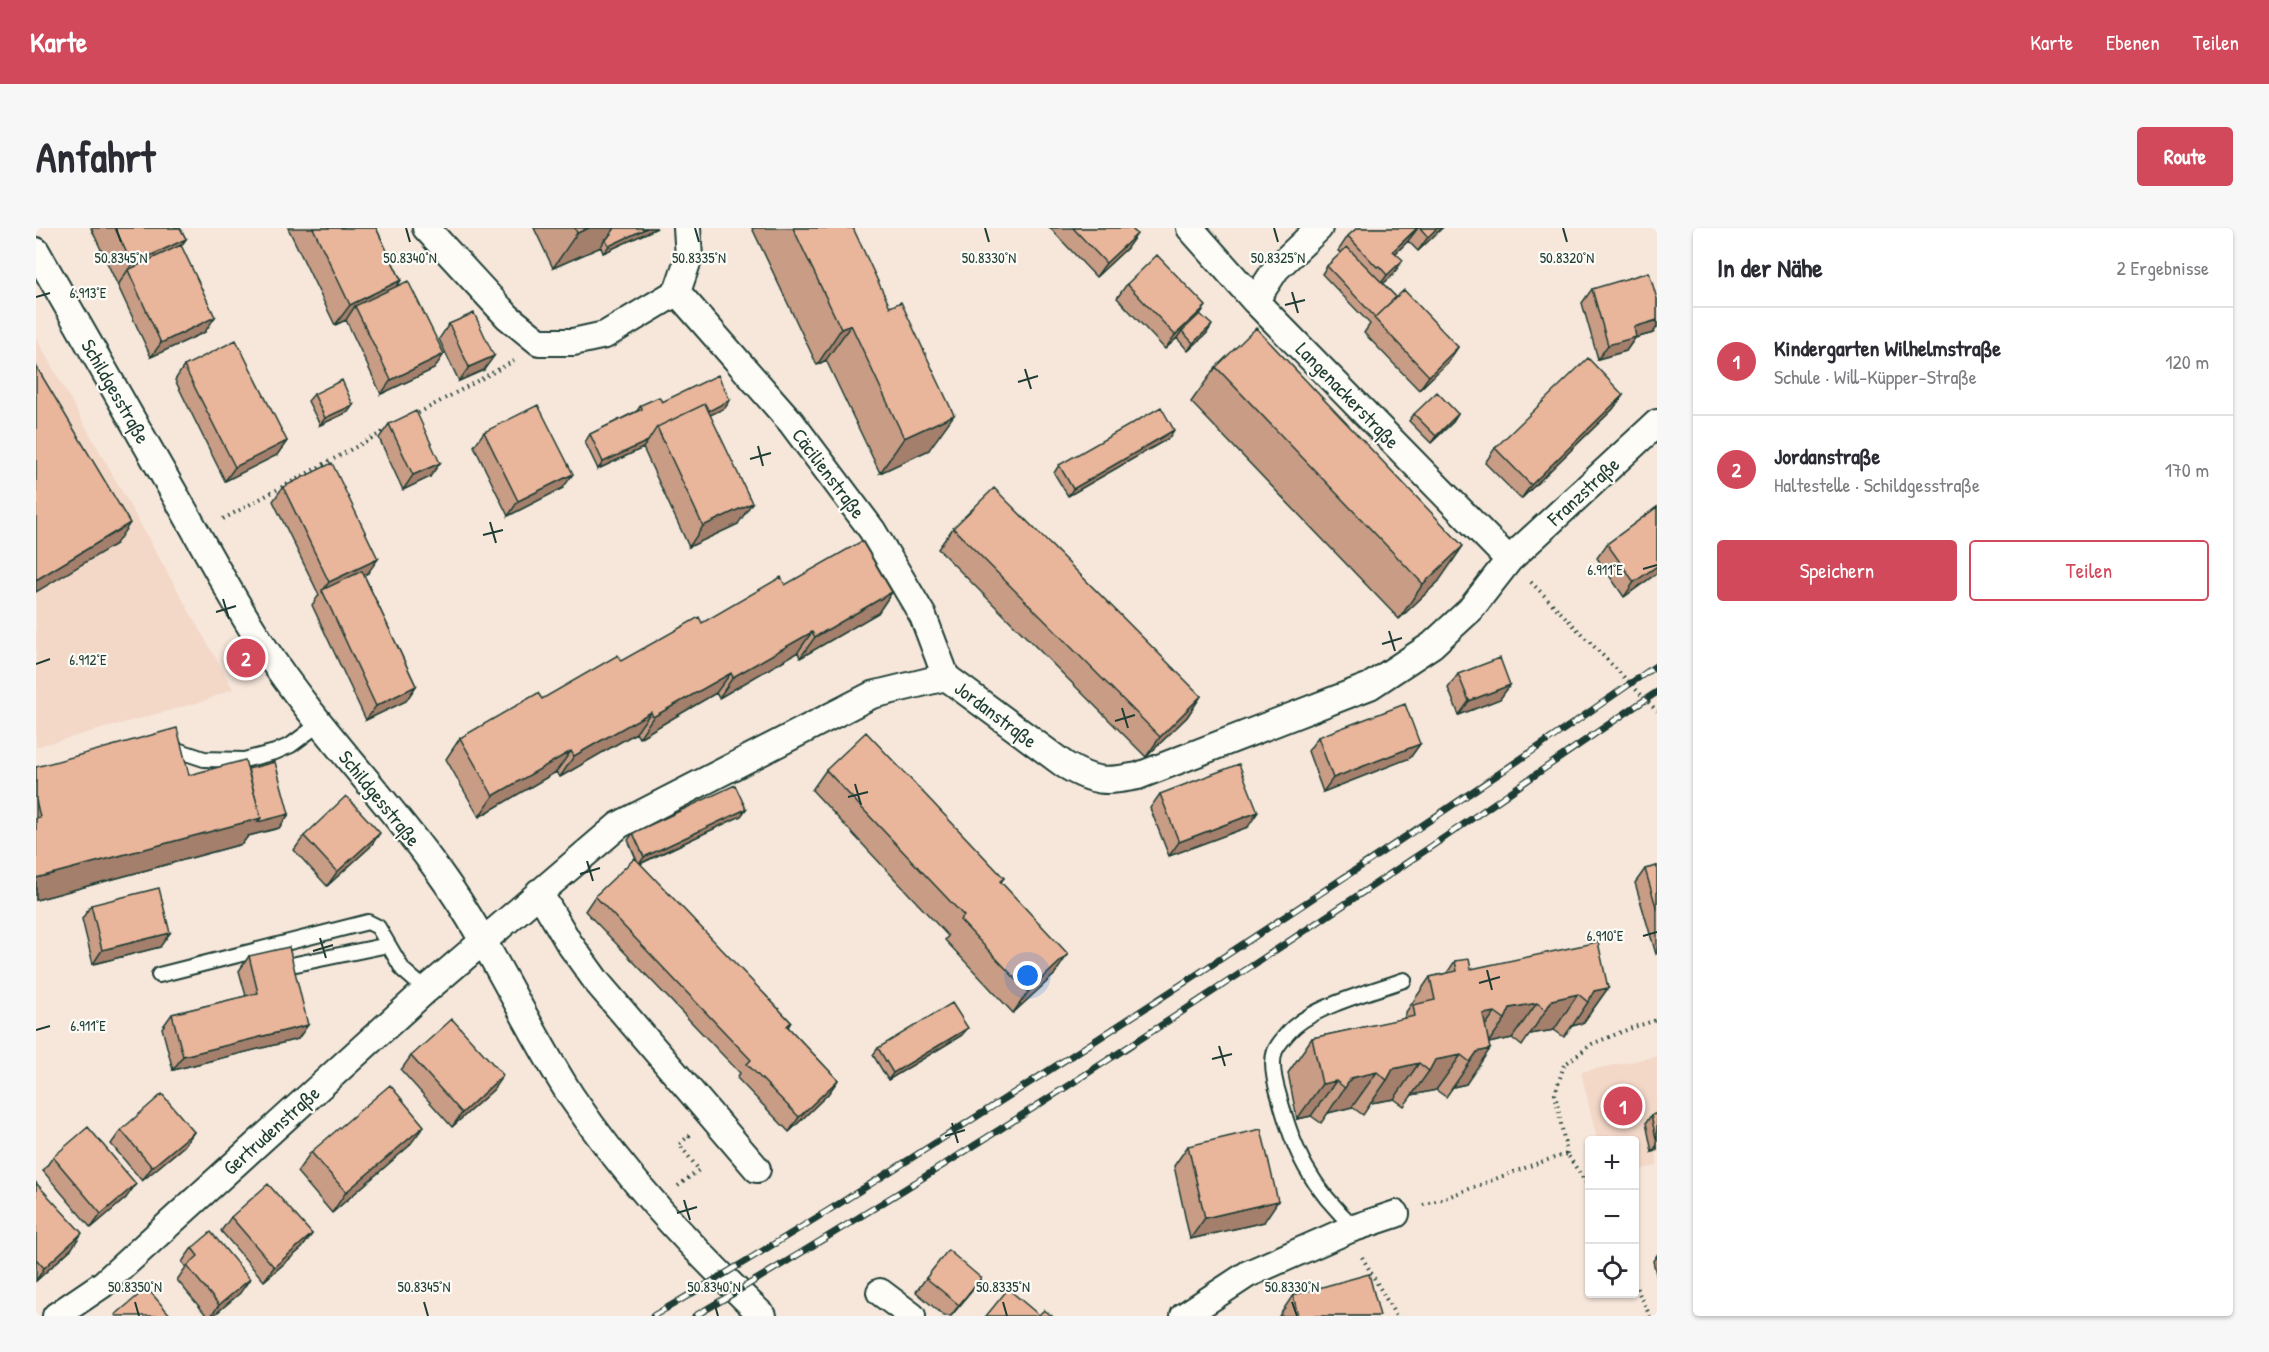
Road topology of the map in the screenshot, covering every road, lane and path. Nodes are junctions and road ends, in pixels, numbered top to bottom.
1 (426, 228) edge
2 (687, 228) edge
3 (1190, 228) edge
4 (1319, 228) edge
5 (36, 251) edge
6 (677, 292) junction
7 (1255, 301) junction
8 (539, 342) junction
9 (406, 420) edge
10 (1657, 423) edge
11 (386, 431) dead end
12 (197, 533) junction
13 (1509, 560) junction
14 (946, 677) junction
15 (1657, 711) edge
16 (319, 724) junction
17 (157, 750) edge
18 (539, 892) junction
19 (483, 940) junction
20 (388, 945) junction
21 (296, 964) edge
22 (159, 975) dead end
23 (1404, 980) dead end
24 (426, 990) junction
25 (1657, 1020) edge
26 (696, 1145) dead end
27 (1567, 1154) junction
28 (757, 1170) dead end
29 (1585, 1181) edge
30 (654, 1205) junction
31 (1396, 1214) joint
32 (1351, 1229) junction
33 (880, 1292) dead end
34 (1639, 1292) edge
35 (56, 1316) edge
36 (763, 1316) edge
37 (912, 1316) edge
38 (1184, 1316) edge
39 (1396, 1316) edge
40 (1650, 1316) edge

1 - 8 street
2 - 6 street
3 - 7 street, Langenackerstraße
4 - 7 street
5 - 12 street, Schildgesstraße
6 - 8 street
6 - 14 street, Cäcilienstraße
7 - 13 street, Langenackerstraße
8 - 9 path
10 - 13 street, Franzstraße
11 - 12 path
12 - 16 street, Schildgesstraße
13 - 14 street, Jordanstraße
13 - 15 path
14 - 18 street, Jordanstraße
16 - 17 lane
16 - 19 street, Schildgesstraße
18 - 19 street, Jordanstraße
18 - 28 street
19 - 24 street, Gertrudenstraße
19 - 30 street, Schildgesstraße
20 - 21 lane
20 - 22 lane
20 - 24 lane
23 - 32 lane
24 - 35 street, Gertrudenstraße
25 - 27 path
26 - 30 path
27 - 29 path
27 - 31 path
30 - 36 street, Schildgesstraße
31 - 32 street
32 - 38 street
32 - 39 path
33 - 37 street
34 - 40 path

